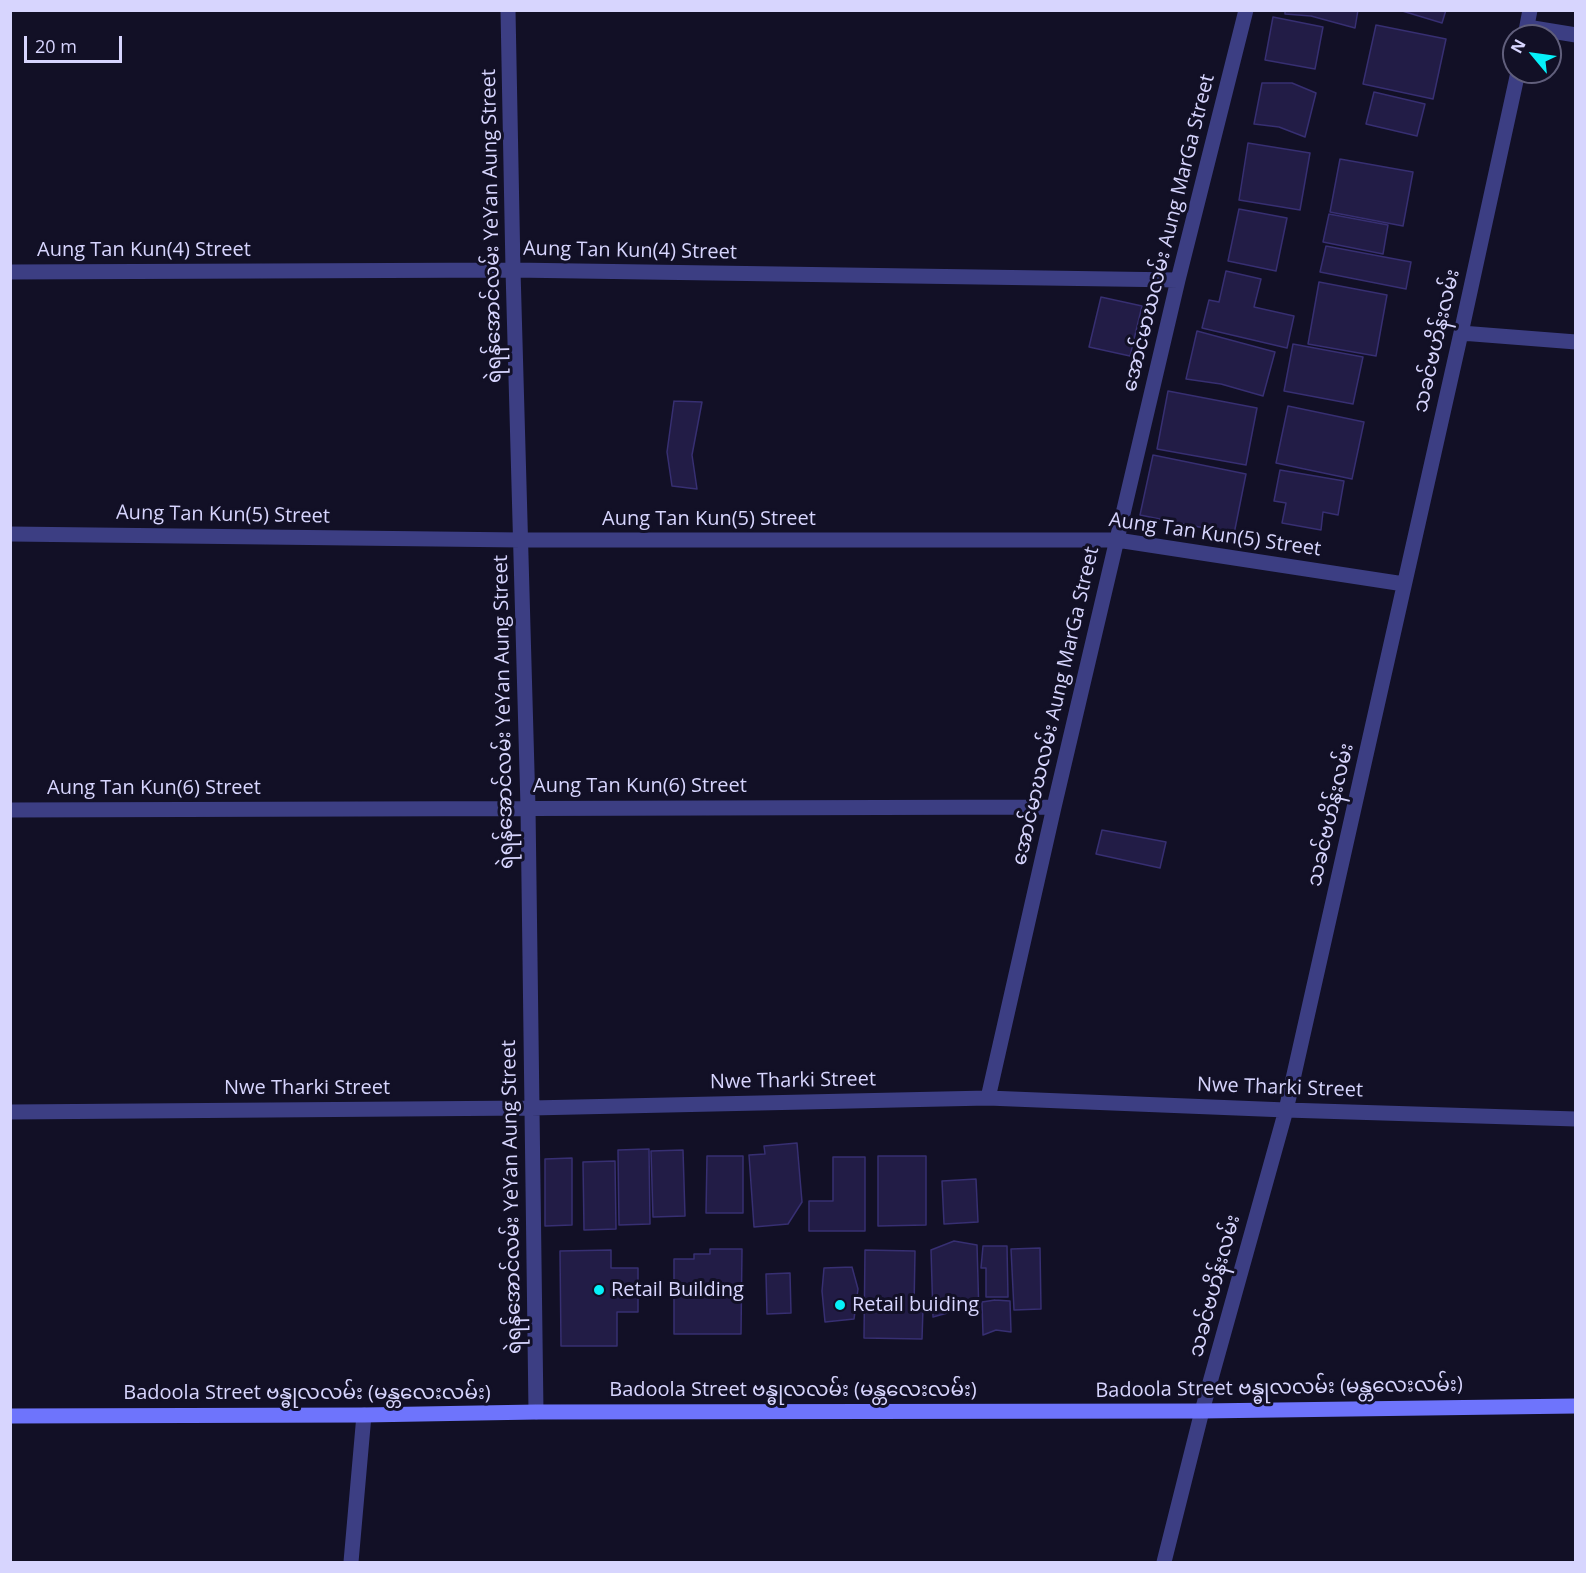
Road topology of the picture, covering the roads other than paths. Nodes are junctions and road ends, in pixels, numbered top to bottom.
1 (508, 10) edge
2 (1246, 10) edge
3 (1515, 84) edge
4 (513, 270) junction
5 (10, 272) edge
6 (1178, 280) junction
7 (1461, 333) junction
8 (1575, 342) edge
9 (10, 534) edge
10 (521, 540) junction
11 (1117, 540) junction
12 (1404, 584) junction
13 (528, 807) junction
14 (1054, 807) junction
15 (10, 810) edge
16 (988, 1098) junction
17 (531, 1107) junction
18 (1286, 1110) junction
19 (10, 1112) edge
20 (1575, 1119) edge
21 (1575, 1406) edge
22 (1202, 1411) junction
23 (536, 1412) junction
24 (364, 1415) junction
25 (10, 1416) edge
26 (351, 1563) edge
27 (1164, 1563) edge

1 - 4 street, ရဲရန်အောင်လမ်း YeYan Aung Street
2 - 6 street, အောင်မာဃလမ်း Aung MarGa Street
3 - 7 street, သခင်ဗဟိန်းလမ်း
4 - 5 street, Aung Tan Kun(4) Street
4 - 6 street, Aung Tan Kun(4) Street
4 - 10 street, ရဲရန်အောင်လမ်း YeYan Aung Street
6 - 11 street, အောင်မာဃလမ်း Aung MarGa Street
7 - 8 street
7 - 12 street, သခင်ဗဟိန်းလမ်း
9 - 10 street, Aung Tan Kun(5) Street
10 - 11 street, Aung Tan Kun(5) Street
10 - 13 street, ရဲရန်အောင်လမ်း YeYan Aung Street
11 - 12 street, Aung Tan Kun(5) Street
11 - 14 street, အောင်မာဃလမ်း Aung MarGa Street
12 - 18 street, သခင်ဗဟိန်းလမ်း
13 - 14 street, Aung Tan Kun(6) Street
13 - 15 street, Aung Tan Kun(6) Street
13 - 17 street, ရဲရန်အောင်လမ်း YeYan Aung Street
14 - 16 street, အောင်မာဃလမ်း Aung MarGa Street
16 - 17 street, Nwe Tharki Street
16 - 18 street, Nwe Tharki Street
17 - 19 street, Nwe Tharki Street
17 - 23 street, ရဲရန်အောင်လမ်း YeYan Aung Street
18 - 20 street, Nwe Tharki Street
18 - 22 street, သခင်ဗဟိန်းလမ်း
21 - 22 street, Badoola Street ဗန္ဓုလလမ်း (မန္တလေးလမ်း)
22 - 23 street, Badoola Street ဗန္ဓုလလမ်း (မန္တလေးလမ်း)
22 - 27 street, သခင်ဗဟိန်းလမ်း
23 - 24 street, Badoola Street ဗန္ဓုလလမ်း (မန္တလေးလမ်း)
24 - 25 street, Badoola Street ဗန္ဓုလလမ်း (မန္တလေးလမ်း)
24 - 26 street

